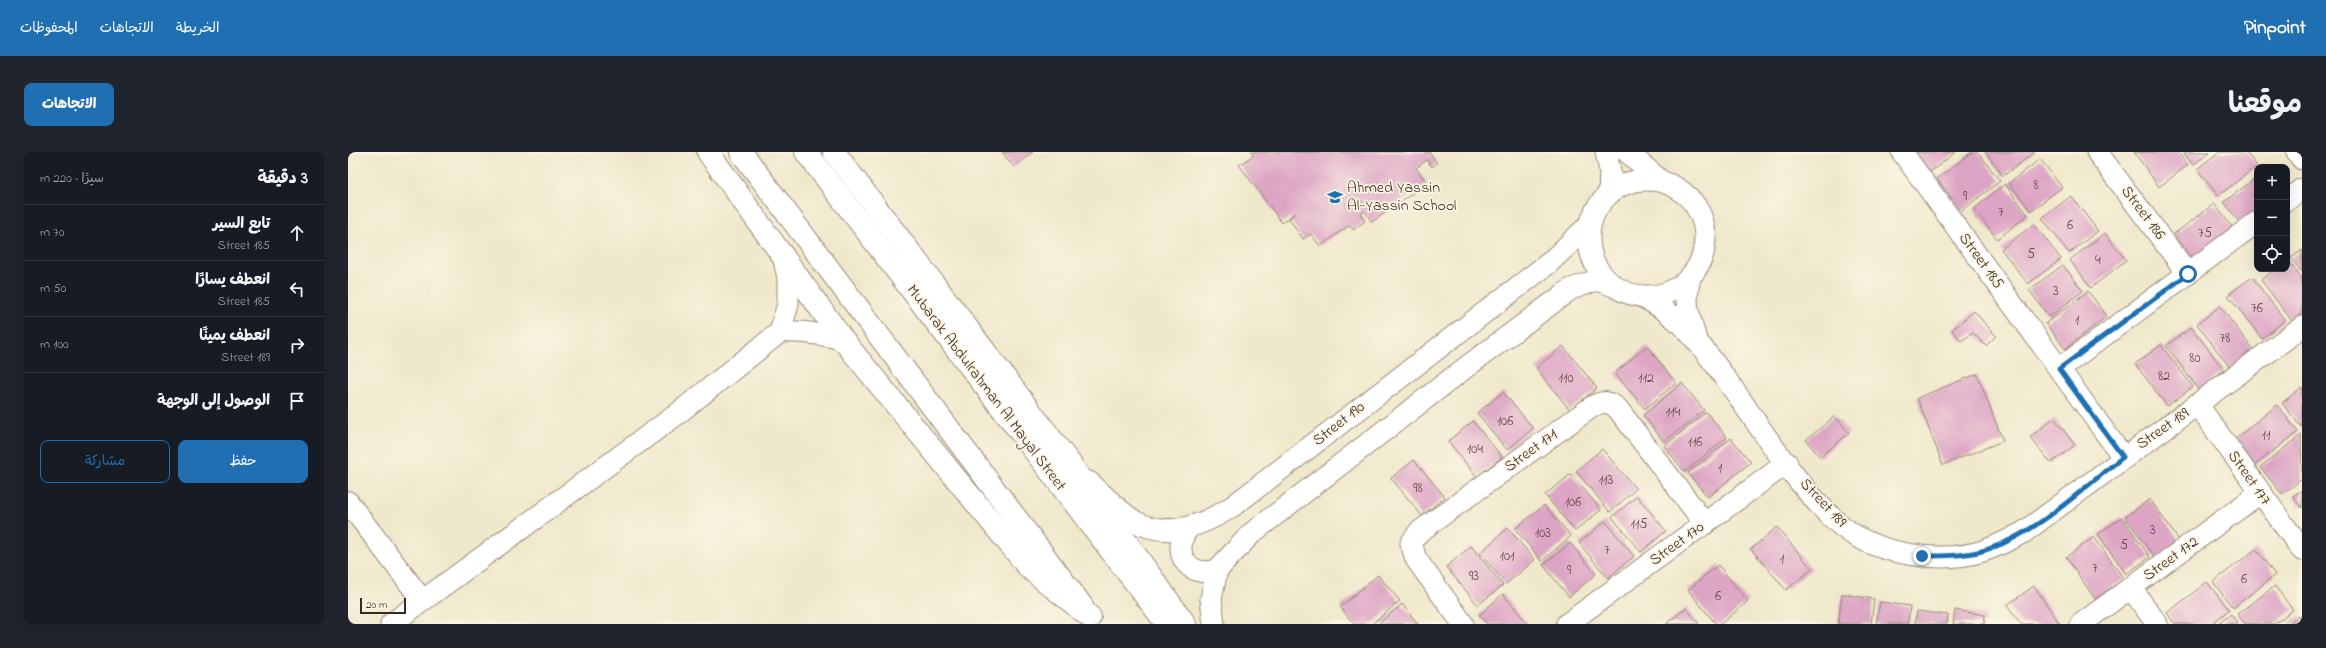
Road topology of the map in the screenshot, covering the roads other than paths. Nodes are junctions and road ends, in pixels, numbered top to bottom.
1 (708, 152) edge
2 (741, 152) edge
3 (806, 152) edge
4 (834, 152) edge
5 (1606, 152) edge
6 (1627, 152) edge
7 (1902, 152) edge
8 (2097, 152) edge
9 (2297, 152) edge
10 (2302, 159) edge
11 (1660, 181) junction
12 (2302, 189) edge
13 (1609, 194) junction
14 (2290, 198) edge
15 (1591, 223) junction
16 (2254, 224) edge
17 (783, 255) junction
18 (2188, 274) junction
19 (1690, 278) junction
20 (1614, 286) junction
21 (1640, 296) junction
22 (2302, 327) edge
23 (780, 332) junction
24 (1696, 338) junction
25 (843, 340) junction
26 (2059, 369) junction
27 (2197, 404) junction
28 (2123, 457) junction
29 (1787, 463) junction
30 (1071, 466) junction
31 (2260, 493) junction
32 (348, 502) edge
33 (1705, 524) junction
34 (1189, 527) junction
35 (2302, 550) edge
36 (1217, 570) junction
37 (2131, 588) junction
38 (422, 600) junction
39 (1093, 621) edge
40 (391, 624) edge
41 (1167, 624) edge
42 (1185, 624) edge
43 (1214, 624) edge
44 (1463, 624) edge
45 (1567, 624) edge
46 (2081, 624) edge
47 (2157, 624) edge

1 - 17 main road
2 - 39 main road
3 - 41 main road, Mubarak Abdulrahman Al Mayal Street
4 - 30 main road
5 - 13 street
6 - 11 street
7 - 26 street, Street 185
8 - 18 street, Street 186
9 - 10 street
11 - 13 street
11 - 19 street
12 - 14 street
13 - 15 street
15 - 20 street
15 - 34 street, Street 190
16 - 18 street
17 - 23 street
17 - 25 main road
18 - 26 street
19 - 21 street
19 - 24 street, Street 189
20 - 21 street
20 - 36 street, Street 190
21 - 24 street, Street 189
22 - 27 street, Street 189
23 - 25 street
23 - 38 street
24 - 29 street, Street 189
25 - 39 main road
26 - 28 street, Street 185
27 - 28 street, Street 189
27 - 31 street, Street 177
28 - 29 street, Street 189
29 - 33 street, Street 170
30 - 34 street, Street 190
30 - 42 main road
31 - 35 street, Street 177
31 - 37 street, Street 172
32 - 38 street
33 - 44 street, Street 171
33 - 45 street, Street 170
34 - 36 street
36 - 43 street
37 - 46 street, Street 172
37 - 47 street
38 - 40 street

